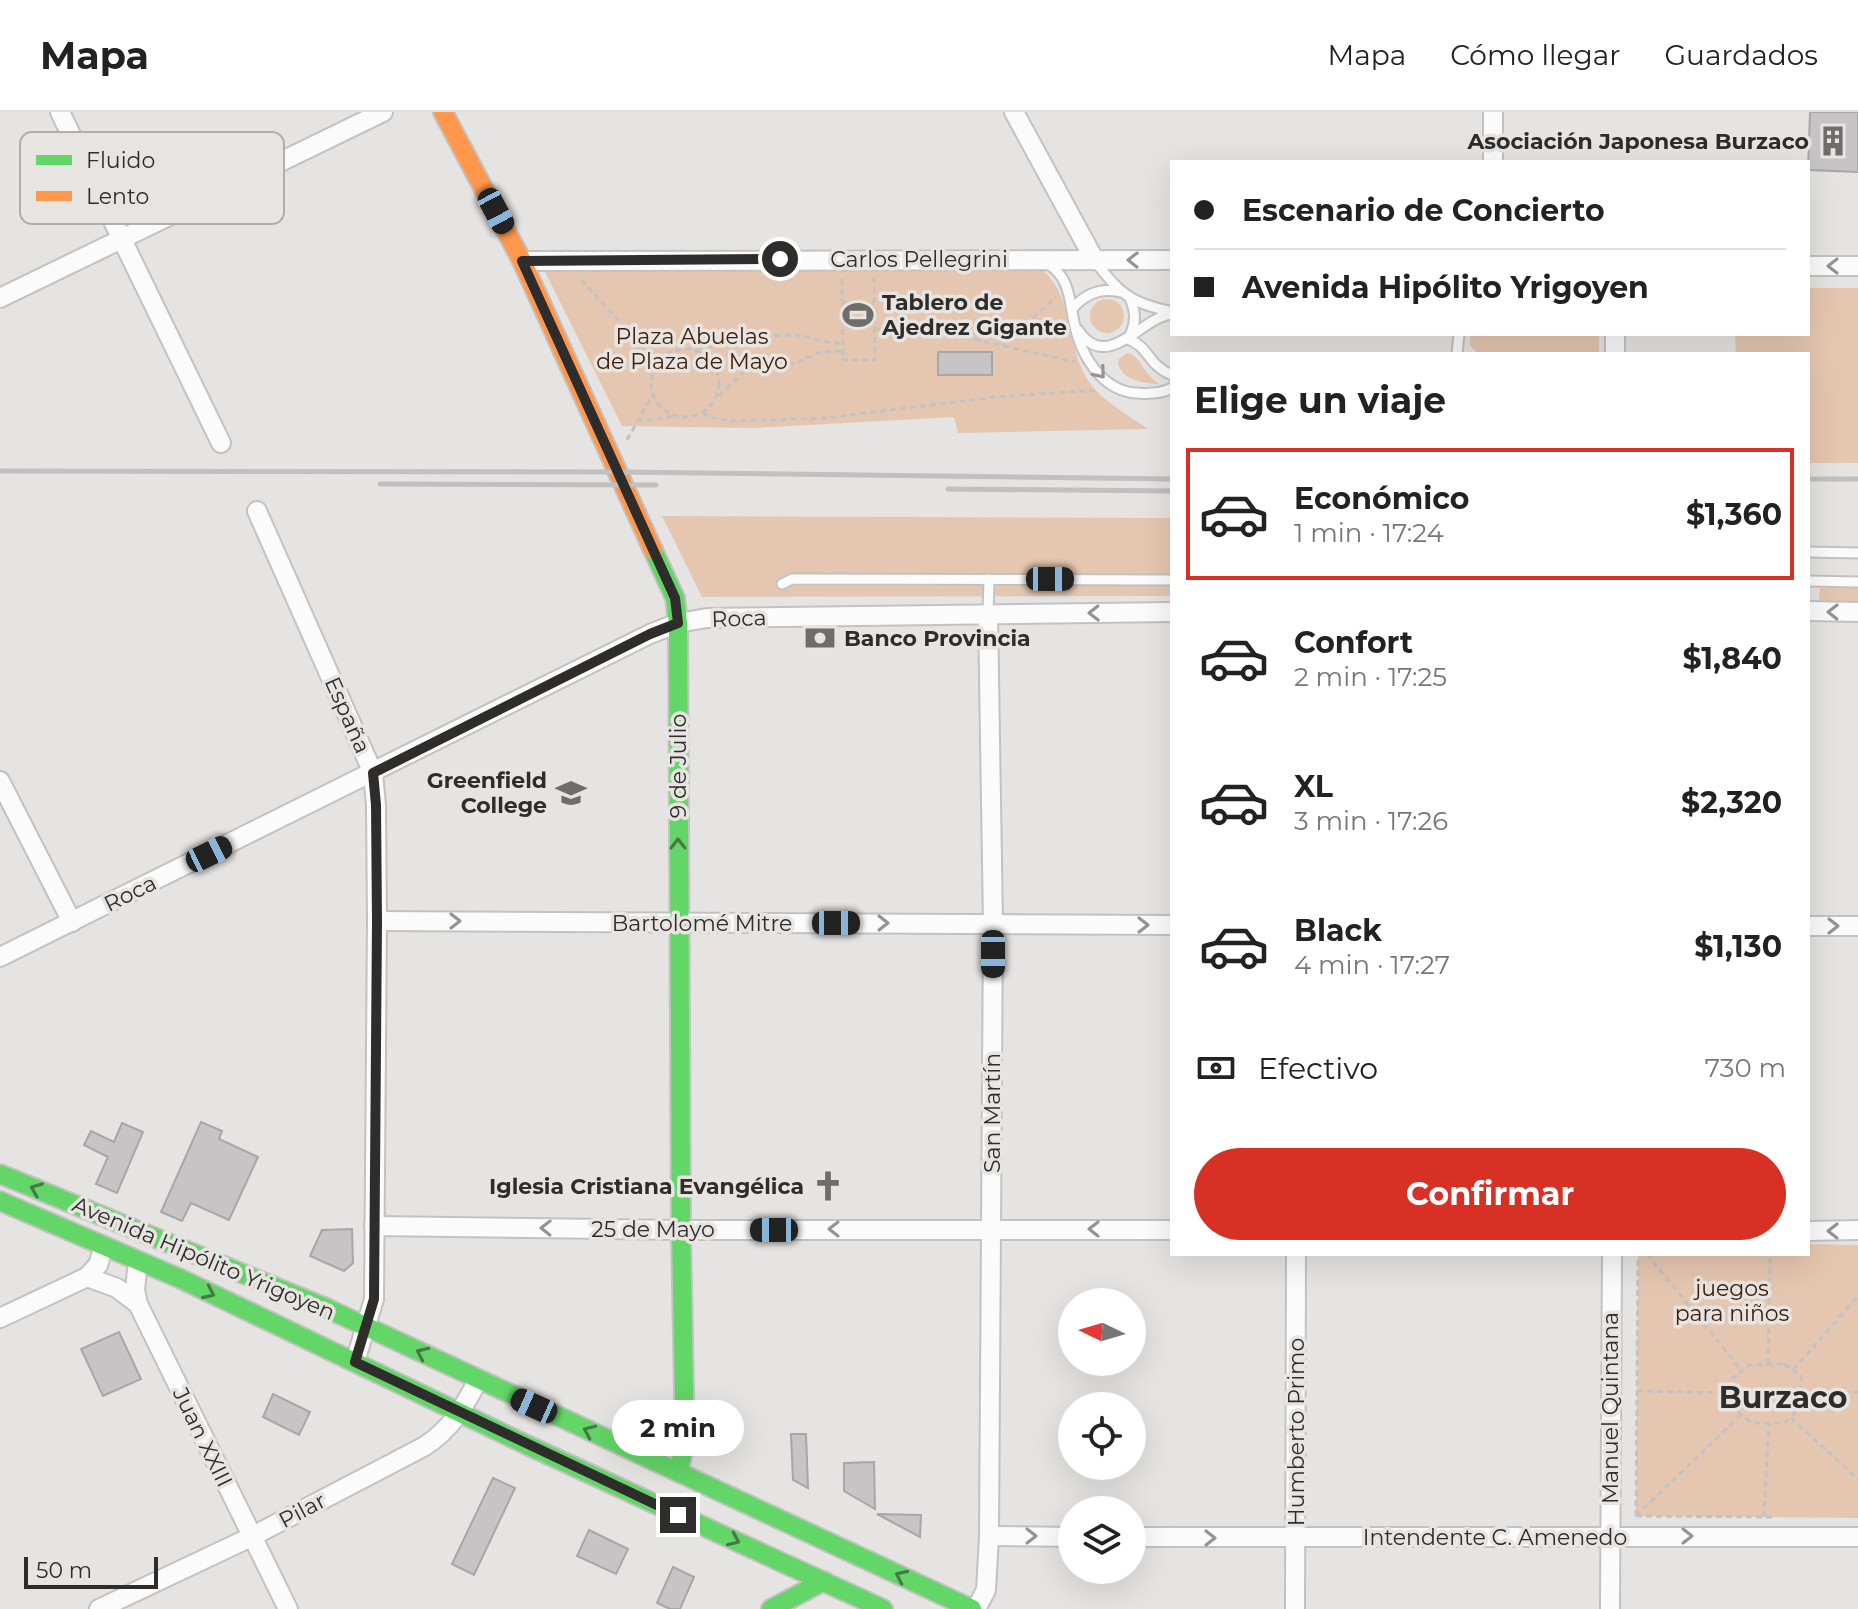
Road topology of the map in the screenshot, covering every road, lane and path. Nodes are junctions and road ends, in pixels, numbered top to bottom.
1 (60, 112) edge
2 (383, 112) edge
3 (443, 112) edge
4 (1014, 112) edge
5 (1493, 112) edge
6 (70, 132) edge
7 (284, 160) edge
8 (1493, 160) edge
9 (116, 224) edge
10 (154, 224) edge
11 (123, 239) junction
12 (561, 259) junction
13 (842, 259) junction
14 (874, 259) junction
15 (1094, 259) junction
16 (1040, 260) junction
17 (1170, 260) edge
18 (522, 261) junction
19 (1810, 266) edge
20 (1858, 266) edge
21 (1067, 287) junction
22 (1120, 292) junction
23 (0, 298) edge
24 (1130, 298) junction
25 (842, 303) junction
26 (874, 303) junction
27 (1072, 309) junction
28 (1170, 312) edge
29 (1170, 314) edge
30 (1154, 319) junction
31 (1074, 324) junction
32 (875, 329) junction
33 (1128, 339) junction
34 (843, 344) junction
35 (1003, 345) junction
36 (692, 349) junction
37 (843, 351) junction
38 (1146, 351) junction
39 (658, 362) junction
40 (1093, 366) junction
41 (1170, 374) edge
42 (1108, 383) junction
43 (1170, 389) edge
44 (653, 394) junction
45 (716, 399) junction
46 (702, 413) junction
47 (677, 417) junction
48 (637, 421) junction
49 (221, 443) dead end
50 (615, 462) junction
51 (257, 511) dead end
52 (1810, 552) edge
53 (1858, 553) edge
54 (989, 579) junction
55 (1170, 580) edge
56 (1810, 581) edge
57 (1858, 582) edge
58 (782, 584) dead end
59 (1810, 611) edge
60 (1170, 612) edge
61 (1858, 612) edge
62 (988, 614) junction
63 (678, 623) junction
64 (373, 773) junction
65 (0, 781) edge
66 (377, 921) junction
67 (72, 922) junction
68 (678, 922) junction
69 (993, 924) junction
70 (1170, 925) edge
71 (1810, 926) edge
72 (1858, 926) edge
73 (0, 957) edge
74 (0, 1174) edge
75 (0, 1201) edge
76 (374, 1226) junction
77 (991, 1229) junction
78 (681, 1230) junction
79 (1170, 1230) edge
80 (1858, 1230) edge
81 (1810, 1231) edge
82 (104, 1246) junction
83 (1296, 1256) edge
84 (1612, 1256) edge
85 (1638, 1256) edge
86 (1649, 1256) edge
87 (1770, 1256) edge
88 (138, 1261) junction
89 (87, 1277) junction
90 (1858, 1296) edge
91 (138, 1304) junction
92 (0, 1318) edge
93 (367, 1327) junction
94 (355, 1362) junction
95 (1768, 1364) junction
96 (1793, 1370) junction
97 (1742, 1371) junction
98 (478, 1380) junction
99 (1637, 1391) junction
100 (1858, 1392) edge
101 (1732, 1393) junction
102 (1803, 1394) junction
103 (461, 1412) junction
104 (1742, 1415) junction
105 (1791, 1418) junction
106 (1769, 1423) junction
107 (678, 1471) junction
108 (1858, 1479) edge
109 (1636, 1516) junction
110 (1764, 1517) junction
111 (1780, 1517) dead end
112 (989, 1536) junction
113 (1609, 1536) junction
114 (251, 1537) junction
115 (1058, 1537) edge
116 (1146, 1537) edge
117 (1858, 1537) edge
118 (1296, 1538) junction
119 (778, 1560) junction
120 (824, 1581) junction
121 (800, 1602) edge
122 (99, 1609) edge
123 (288, 1609) edge
124 (771, 1609) edge
125 (883, 1609) edge
126 (974, 1609) edge
127 (1295, 1609) edge
128 (1610, 1609) edge

1 - 6 street
2 - 7 street
3 - 18 main road, 9 de Julio
4 - 15 street
5 - 8 street
9 - 11 street
10 - 11 street
11 - 23 street
11 - 49 street
12 - 13 street, Carlos Pellegrini
12 - 18 street, Carlos Pellegrini
12 - 39 path
13 - 14 street, Carlos Pellegrini
13 - 25 path
14 - 16 street, Carlos Pellegrini
14 - 26 path
15 - 16 street, Carlos Pellegrini
17 -> 15 street, Carlos Pellegrini
15 - 22 lane
16 - 21 lane
18 - 50 main road, 9 de Julio
20 -> 19 street
21 - 27 lane
21 - 35 path
22 - 24 lane
22 - 27 lane
24 - 28 lane
24 - 33 lane
25 - 26 path
25 - 34 path
26 - 32 path
27 - 31 lane
29 - 30 lane
30 - 33 lane
30 - 38 lane
31 - 33 lane
31 - 40 lane
32 - 35 path
32 - 37 path
33 - 38 lane
34 - 36 path
34 - 37 path
35 - 40 path
36 - 39 path
36 - 45 path
37 - 45 path
38 - 41 lane
39 - 44 path
40 -> 42 lane
42 - 43 lane
42 - 46 path
44 - 47 path
44 - 48 path
45 - 46 path
46 - 47 path
47 - 48 path
48 - 50 path
50 - 63 main road, 9 de Julio
51 - 64 street, España
52 - 53 lane
54 - 55 lane
54 - 58 lane
54 - 62 lane
56 - 57 lane
61 -> 59 street
60 -> 62 street, Roca
62 - 63 street, Roca
62 - 69 street, San Martín
63 - 64 street, Roca
68 -> 63 main road, 9 de Julio
64 - 66 street, España
64 - 67 street, Roca
65 - 67 street
66 -> 68 street, Bartolomé Mitre
66 - 76 street, España
67 - 73 street, Roca
68 -> 69 street, Bartolomé Mitre
68 - 78 main road, 9 de Julio
69 -> 70 street, Bartolomé Mitre
69 - 77 street, San Martín
71 -> 72 street
93 -> 74 main road, Avenida Hipólito Yrigoyen
75 - 82 main road, Avenida Hipólito Yrigoyen
78 -> 76 street, 25 de Mayo
76 - 93 street, España
77 -> 78 street, 25 de Mayo
79 -> 77 street, 25 de Mayo
77 - 112 street, San Martín
78 - 107 main road, 9 de Julio
80 -> 81 street
82 - 88 main road, Avenida Hipólito Yrigoyen
82 - 89 street
83 - 118 street, Humberto Primo
84 - 113 street, Manuel Quintana
85 - 99 path
86 - 97 path
87 - 95 path
88 - 91 street, Juan XXIII
88 -> 94 main road, Avenida Hipólito Yrigoyen
89 - 91 street
89 - 92 street
90 - 96 path
91 - 114 street, Juan XXIII
93 - 94 street, España
98 -> 93 main road, Avenida Hipólito Yrigoyen
94 - 103 main road, Avenida Hipólito Yrigoyen
95 - 96 path
95 - 97 path
96 - 102 path
97 - 101 path
98 - 103 street, Pilar
107 -> 98 main road, Avenida Hipólito Yrigoyen
99 - 101 path
99 - 109 path
100 - 102 path
101 - 104 path
102 - 105 path
103 - 114 street, Pilar
103 -> 119 main road, Avenida Hipólito Yrigoyen
104 - 106 path
104 - 109 path
105 - 106 path
105 - 108 path
106 - 110 path
126 -> 107 main road, Avenida Hipólito Yrigoyen
109 - 110 path
110 - 111 path
112 -> 115 street
112 - 126 street, San Martín
113 -> 117 street, Intendente C. Amenedo
113 - 118 street, Intendente C. Amenedo
113 - 128 street, Manuel Quintana
114 - 122 street, Pilar
114 - 123 street, Juan XXIII
116 -> 118 street, Intendente C. Amenedo
118 - 127 street, Humberto Primo
119 - 120 main road, Avenida Hipólito Yrigoyen
119 - 121 main road
120 - 121 main road
120 - 125 main road, Avenida Hipólito Yrigoyen
121 - 124 main road

